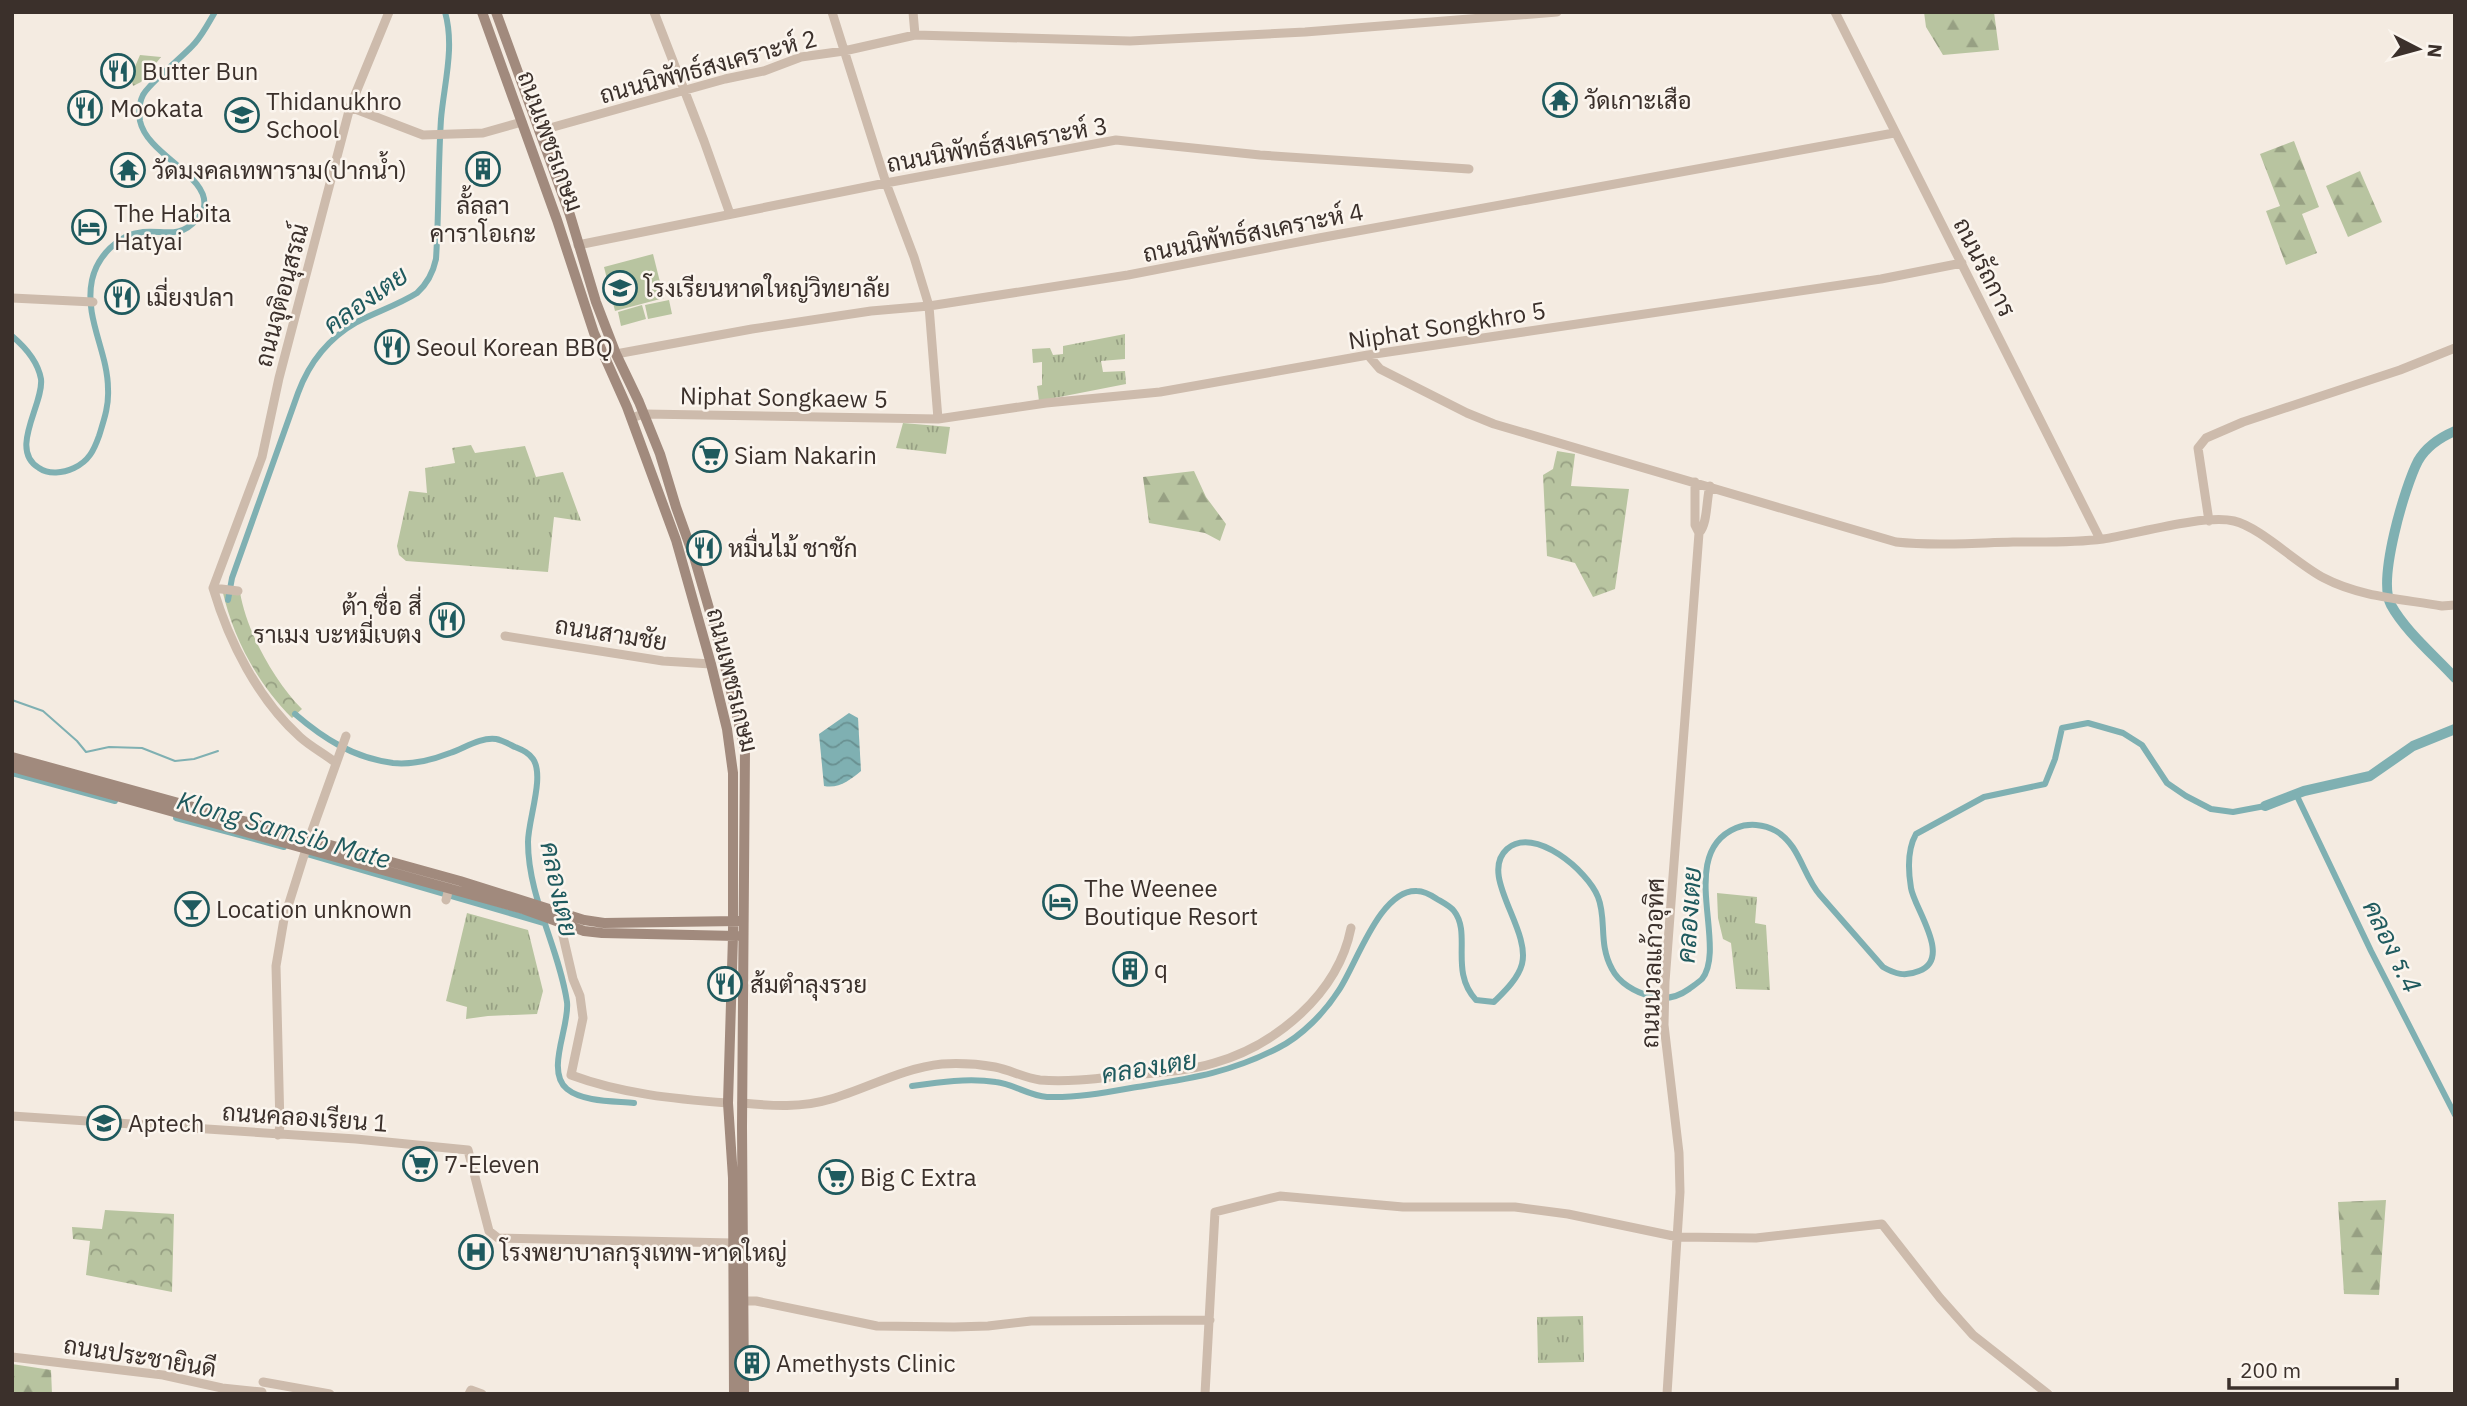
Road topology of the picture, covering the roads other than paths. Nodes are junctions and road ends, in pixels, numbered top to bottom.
1 (389, 12) edge
2 (482, 12) edge
3 (496, 12) edge
4 (654, 12) edge
5 (832, 12) edge
6 (913, 12) edge
7 (1557, 12) edge
8 (1835, 12) edge
9 (915, 35) junction
10 (844, 51) junction
11 (685, 91) junction
12 (350, 107) junction
13 (522, 122) junction
14 (539, 131) junction
15 (1894, 133) junction
16 (1469, 169) dead end
17 (886, 183) junction
18 (570, 215) junction
19 (730, 215) junction
20 (557, 220) junction
21 (578, 245) junction
22 (1962, 263) junction
23 (12, 298) edge
24 (88, 302) dead end
25 (929, 306) junction
26 (2455, 348) edge
27 (616, 354) junction
28 (1368, 355) junction
29 (644, 414) junction
30 (631, 418) junction
31 (938, 419) junction
32 (1695, 482) junction
33 (1710, 486) junction
34 (2209, 521) junction
35 (1699, 533) junction
36 (2100, 539) junction
37 (213, 588) junction
38 (238, 592) dead end
39 (2455, 605) edge
40 (505, 636) dead end
41 (723, 661) junction
42 (711, 664) junction
43 (346, 736) dead end
44 (12, 757) edge
45 (336, 763) junction
46 (12, 767) edge
47 (78, 780) junction
48 (307, 844) junction
49 (449, 888) junction
50 (446, 900) dead end
51 (523, 904) junction
52 (744, 921) junction
53 (732, 922) junction
54 (559, 923) junction
55 (1351, 928) dead end
56 (745, 935) junction
57 (733, 936) junction
58 (728, 1103) junction
59 (742, 1103) junction
60 (12, 1116) edge
61 (736, 1126) junction
62 (278, 1135) junction
63 (1678, 1237) junction
64 (733, 1243) junction
65 (739, 1302) junction
66 (1210, 1320) junction
67 (12, 1357) edge
68 (263, 1382) dead end
69 (262, 1392) edge
70 (1208, 1393) edge
71 (330, 1394) edge
72 (469, 1394) edge
73 (482, 1394) edge
74 (734, 1394) edge
75 (744, 1394) edge
76 (1667, 1394) edge
77 (2048, 1394) edge

1 - 12 street, ถนนจุติอนุสรณ์
2 - 13 main road, ถนนเพชรเกษม
3 - 14 main road, ถนนเพชรเกษม
4 - 11 street
5 - 10 street
6 - 9 street
7 - 9 street, ถนนนิพัทธ์สงเคราะห์ 2
8 - 15 street, ถนนรัถการ
9 - 10 street, ถนนนิพัทธ์สงเคราะห์ 2
10 - 11 street, ถนนนิพัทธ์สงเคราะห์ 2
10 - 17 street
11 - 14 street, ถนนนิพัทธ์สงเคราะห์ 2
11 - 19 street
12 - 13 street
12 - 37 street, ถนนจุติอนุสรณ์
13 - 20 main road, ถนนเพชรเกษม
14 - 18 main road, ถนนเพชรเกษม
15 - 22 street, ถนนรัถการ
15 - 25 street, ถนนนิพัทธ์สงเคราะห์ 4
16 - 17 street, ถนนนิพัทธ์สงเคราะห์ 3
17 - 19 street, ถนนนิพัทธ์สงเคราะห์ 3
17 - 25 street
18 - 20 main road
18 - 21 main road, ถนนเพชรเกษม
19 - 21 street, ถนนนิพัทธ์สงเคราะห์ 3
20 - 30 main road, ถนนเพชรเกษม
21 - 27 main road, ถนนเพชรเกษม
22 - 28 street, Niphat Songkhro 5
22 - 36 street, ถนนรัถการ
23 - 24 street
25 - 27 street, ถนนนิพัทธ์สงเคราะห์ 4
25 - 31 street
26 - 34 street
27 - 29 main road, ถนนเพชรเกษม
28 - 31 street, Niphat Songkhro 5
28 - 32 street
29 - 30 street, Niphat Songkaew 5
29 - 31 street, Niphat Songkaew 5
29 - 41 main road, ถนนเพชรเกษม
30 - 42 main road, ถนนเพชรเกษม
32 - 33 street
32 - 35 street, ถนนนวลแก้วอุทิศ
33 - 35 street, ถนนนวลแก้วอุทิศ
33 - 36 street
34 - 36 street
34 - 39 street
35 - 63 street, ถนนนวลแก้วอุทิศ
37 - 38 street
37 - 45 street
40 - 42 street, ถนนสามชัย
41 - 42 main road
41 - 52 main road, ถนนเพชรเกษม
42 - 53 main road, ถนนเพชรเกษม
43 - 45 street
44 - 47 main road
45 - 48 street
46 - 47 main road
47 - 48 main road
48 - 49 main road
48 - 51 main road
48 - 62 street
49 - 50 street
49 - 51 main road
51 - 53 main road
51 - 54 main road
52 - 53 main road
52 - 56 main road, ถนนเพชรเกษม
53 - 57 main road, ถนนเพชรเกษม
54 - 57 main road
54 - 58 street
55 - 59 street
56 - 57 main road
56 - 59 main road, ถนนเพชรเกษม
57 - 58 main road, ถนนเพชรเกษม
58 - 61 main road, ถนนเพชรเกษม
59 - 61 main road, ถนนเพชรเกษม
60 - 62 street, ถนนคลองเรียน 1
61 - 64 main road, ถนนเพชรเกษม
61 - 65 main road, ถนนเพชรเกษม
62 - 64 street, ถนนคลองเรียน 1
63 - 66 street
63 - 76 street, ถนนนวลแก้วอุทิศ
63 - 77 street
64 - 65 main road, ถนนเพชรเกษม
65 - 66 street
65 - 74 main road, ถนนเพชรเกษม
65 - 75 main road, ถนนเพชรเกษม
66 - 70 street
67 - 69 street, ถนนประชายินดี
68 - 71 street
72 - 73 street

